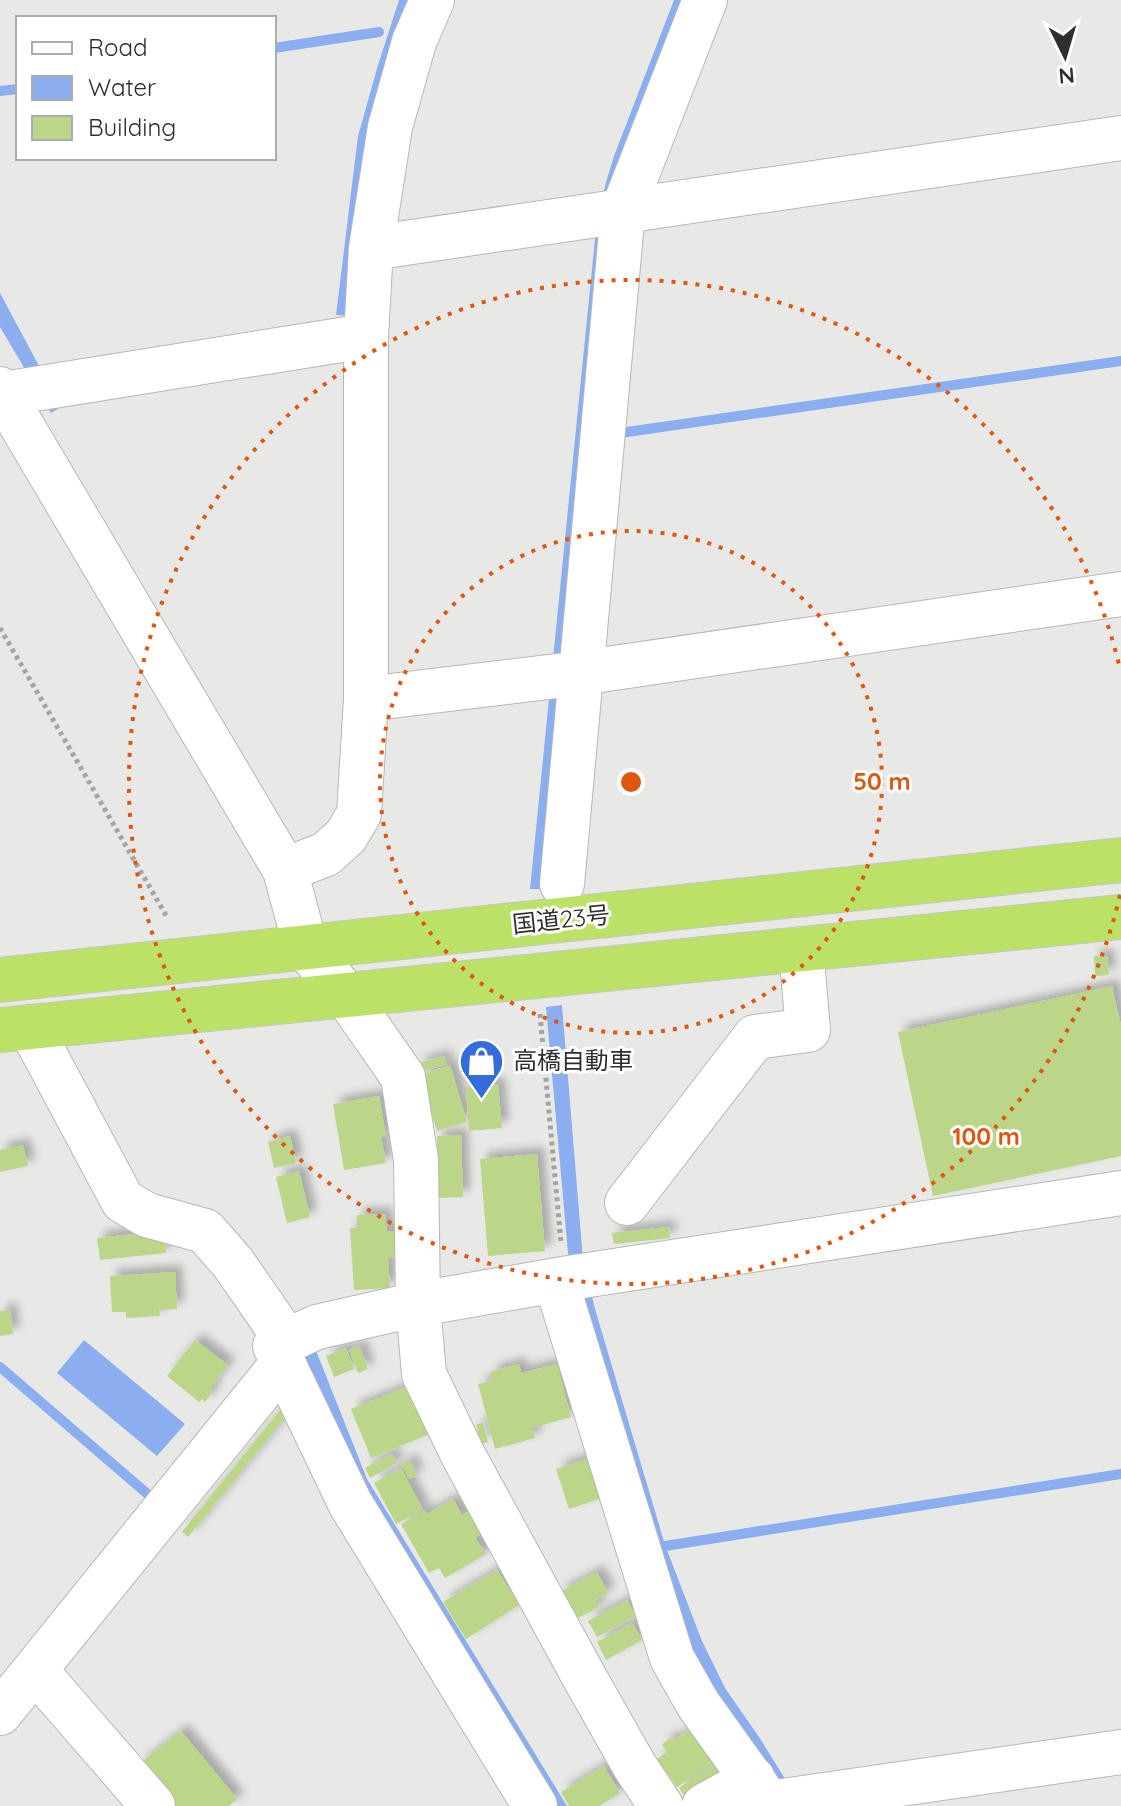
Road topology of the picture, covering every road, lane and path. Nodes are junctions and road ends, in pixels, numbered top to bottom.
1 (432, 0) edge
2 (705, 0) edge
3 (1121, 138) edge
4 (611, 212) junction
5 (371, 248) junction
6 (366, 336) junction
7 (23, 389) edge
8 (1121, 594) edge
9 (0, 628) edge
10 (567, 674) junction
11 (366, 699) junction
12 (1121, 860) edge
13 (285, 870) junction
14 (562, 884) dead end
15 (167, 917) dead end
16 (1121, 917) edge
17 (306, 948) junction
18 (801, 949) junction
19 (0, 980) edge
20 (346, 995) junction
21 (540, 1014) dead end
22 (15, 1028) edge
23 (1121, 1193) edge
24 (627, 1203) dead end
25 (570, 1278) junction
26 (418, 1304) junction
27 (285, 1352) junction
28 (12, 1689) edge
29 (1121, 1752) edge
30 (978, 1789) edge
31 (775, 1797) edge
32 (153, 1806) edge
33 (535, 1806) edge
34 (661, 1806) edge
35 (704, 1806) edge

1 - 5 street
2 - 4 street
3 - 4 street
4 - 5 street
4 - 10 street
5 - 6 street
6 - 7 street
6 - 11 street
7 - 13 street
8 - 10 street
9 - 15 path
10 - 11 street
10 - 14 street
11 - 13 street
12 - 17 highway, 国道23号
13 - 17 street
16 - 18 highway
17 - 19 highway, 国道23号
17 - 20 street
18 - 20 highway
18 - 24 street
20 - 22 highway
20 - 26 street
21 - 25 path
22 - 27 street
23 - 25 street
25 - 26 street
25 - 31 street
26 - 27 street
26 - 34 street
27 - 28 street
27 - 33 street
28 - 32 street
29 - 30 street
30 - 31 street
31 - 35 street

